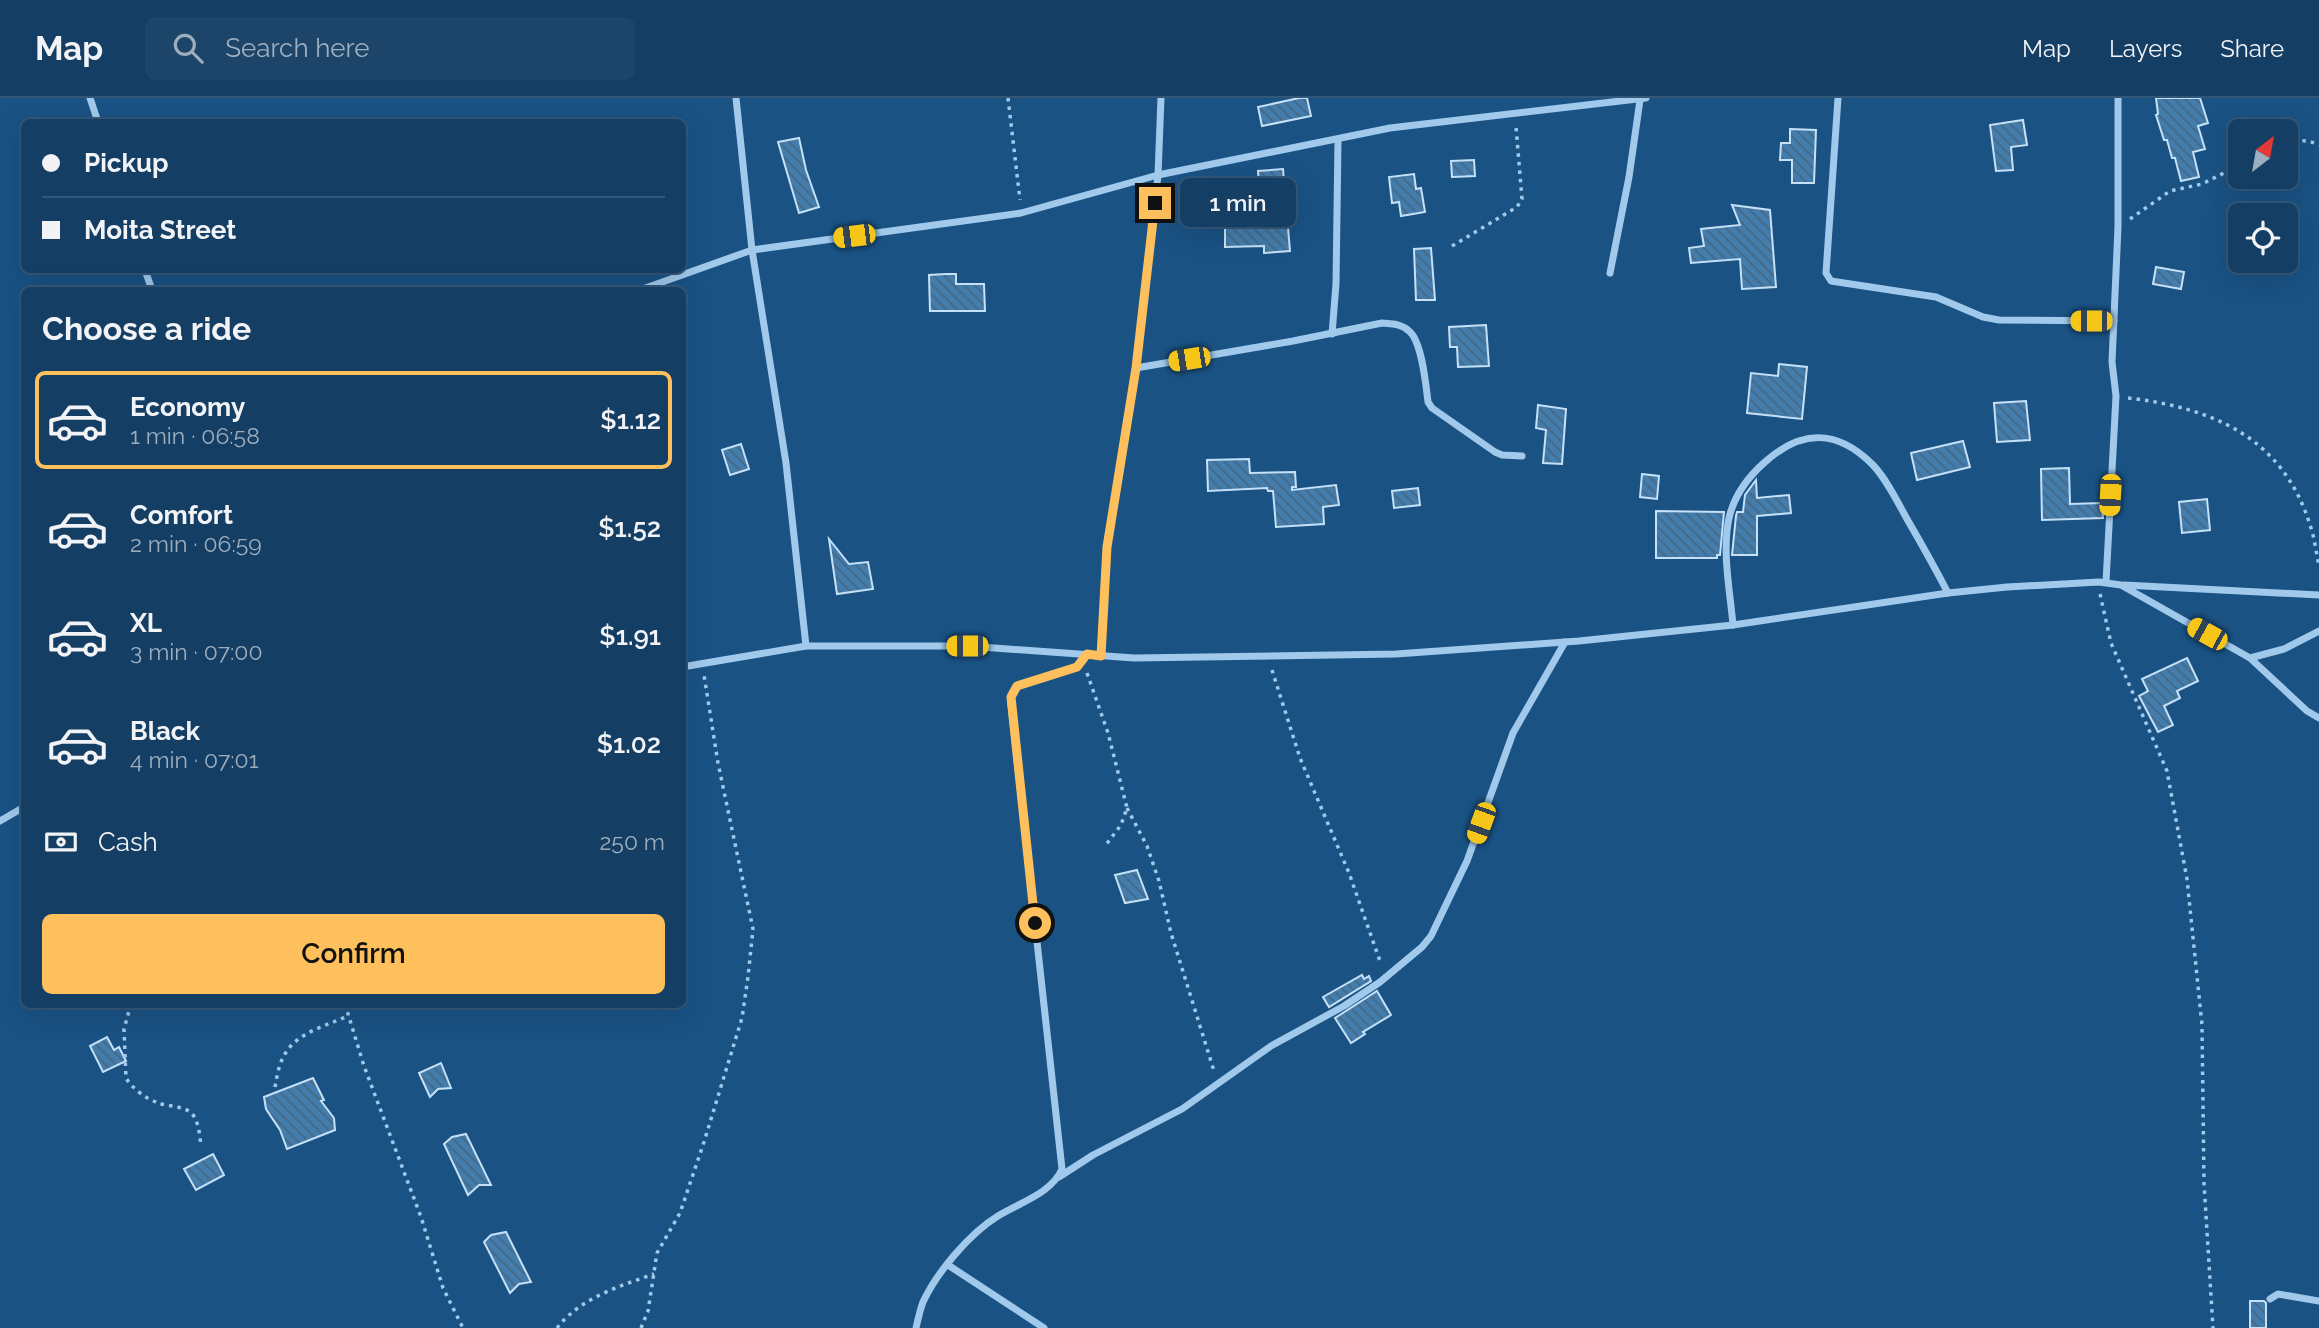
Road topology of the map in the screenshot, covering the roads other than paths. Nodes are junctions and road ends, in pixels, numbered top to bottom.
1 (90, 98) edge
2 (736, 98) edge
3 (1161, 98) edge
4 (1838, 98) edge
5 (2118, 98) edge
6 (1643, 99) edge
7 (97, 119) edge
8 (1338, 141) junction
9 (1158, 175) junction
10 (752, 250) junction
11 (1610, 273) dead end
12 (648, 287) edge
13 (2114, 321) junction
14 (1332, 334) junction
15 (1136, 368) junction
16 (1522, 456) dead end
17 (2102, 582) junction
18 (2121, 585) junction
19 (1948, 593) junction
20 (2319, 595) edge
21 (1733, 625) junction
22 (2319, 631) edge
23 (1565, 642) junction
24 (806, 646) junction
25 (1101, 656) junction
26 (1085, 658) junction
27 (2249, 658) junction
28 (686, 667) edge
29 (2319, 718) edge
30 (21, 809) edge
31 (0, 821) edge
32 (1058, 1177) junction
33 (948, 1265) junction
34 (2270, 1299) dead end
35 (2319, 1301) edge
36 (916, 1328) edge
37 (1044, 1328) edge

1 - 7 street
2 - 10 street
3 - 9 street
4 - 13 street
5 - 13 street
6 - 8 street
6 - 11 street
8 - 9 street
8 - 14 street
9 - 10 street
9 - 15 street
10 - 12 street
10 - 24 street
13 - 17 street
14 - 15 street
14 - 16 street
15 - 25 street
17 - 18 street
17 - 19 street
18 - 20 street
18 - 27 street
19 - 21 street
19 - 21 street
21 - 23 street
22 - 27 street
23 - 25 street
23 - 32 street
24 - 26 street
24 - 28 street
25 - 26 street
26 - 32 street
27 - 29 street
30 - 31 street
32 - 33 street
33 - 36 street
33 - 37 street
34 - 35 street

